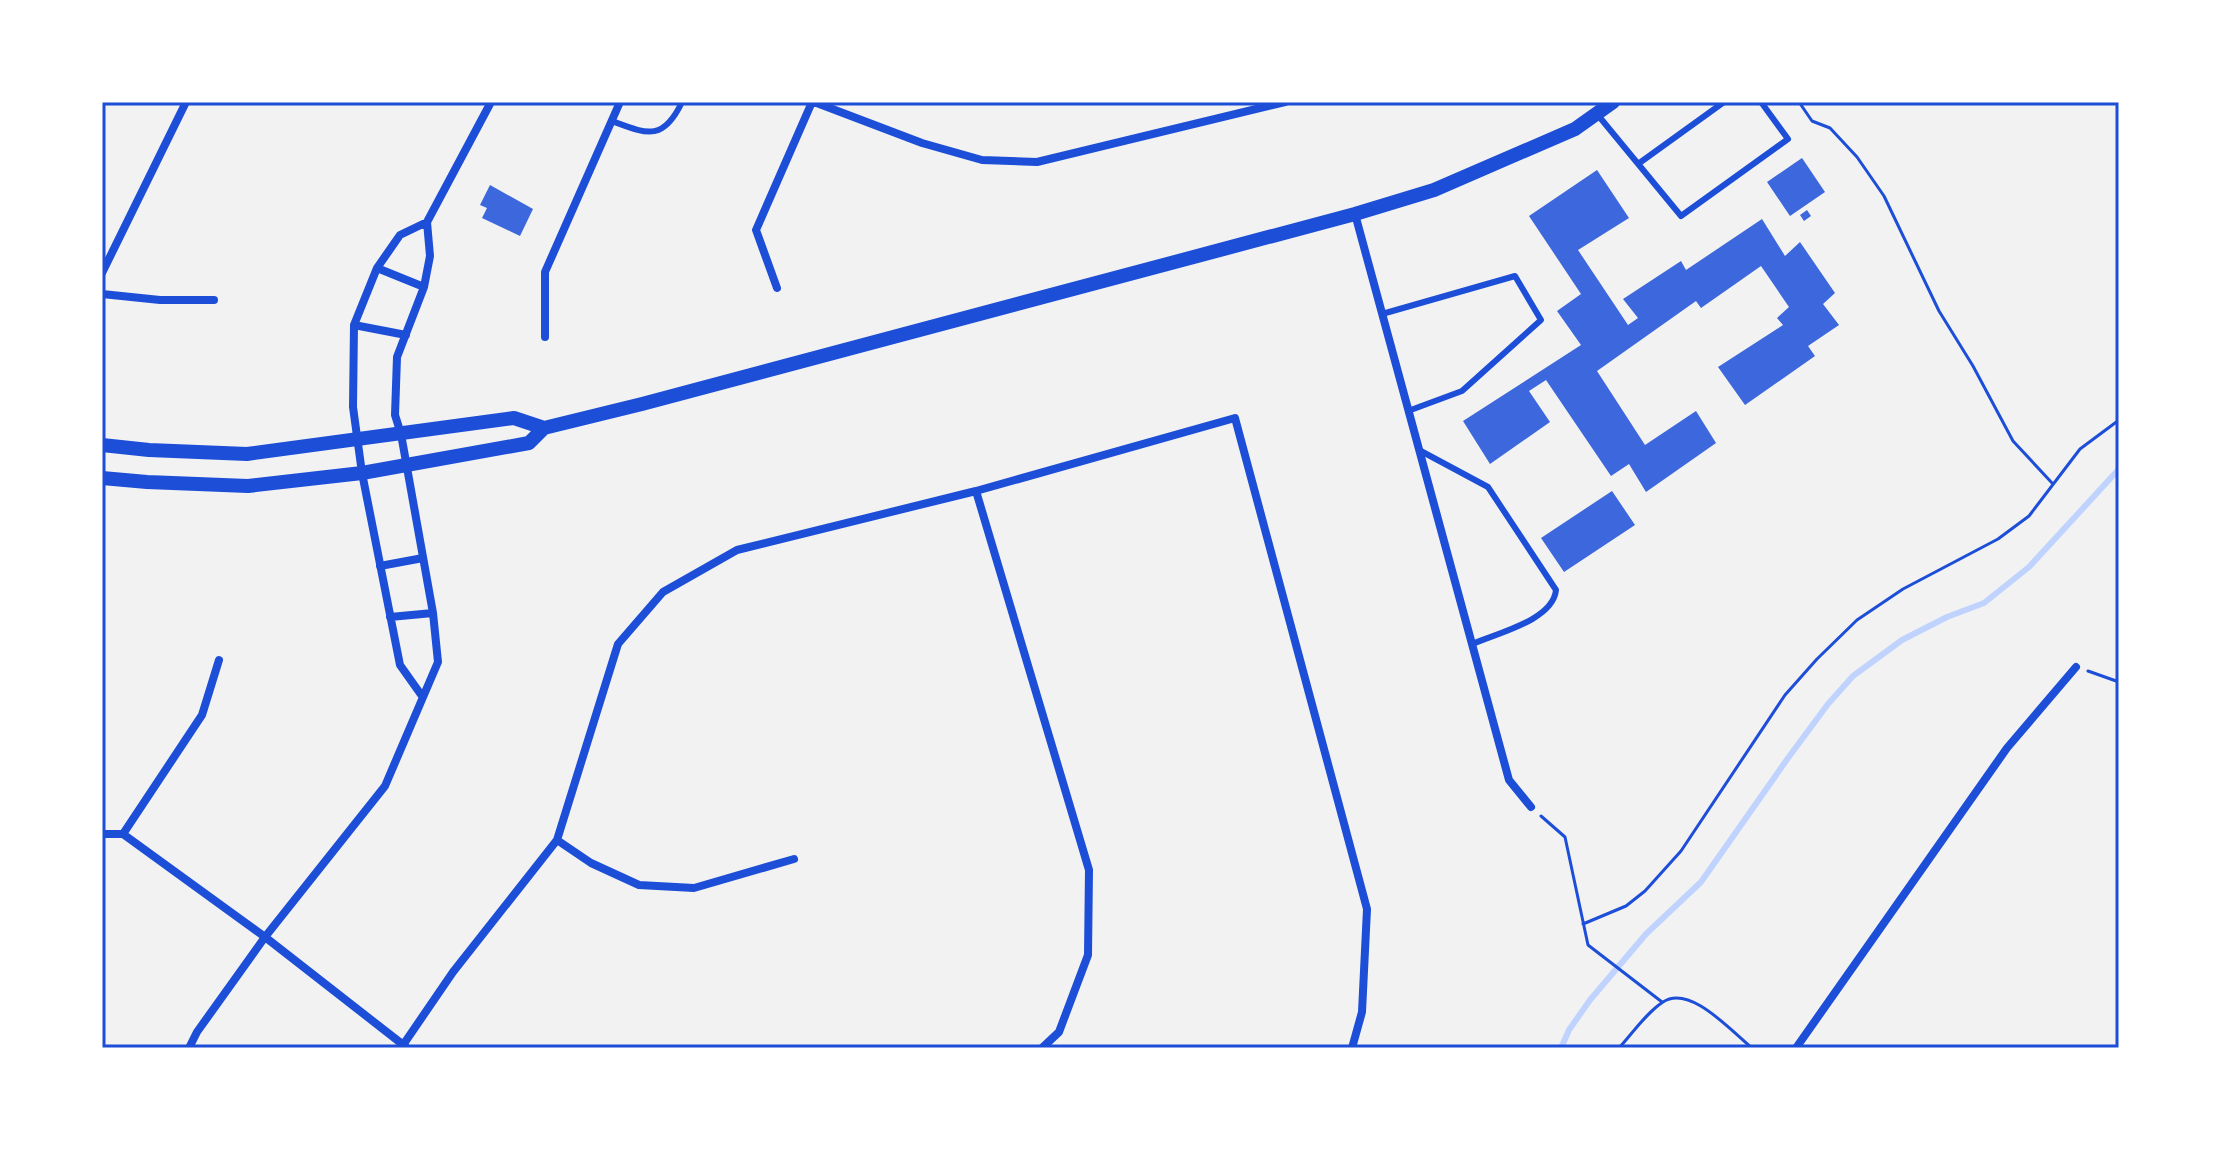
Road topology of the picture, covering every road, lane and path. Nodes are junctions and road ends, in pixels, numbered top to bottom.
1 (186, 102) edge
2 (491, 102) edge
3 (620, 102) edge
4 (682, 102) edge
5 (813, 102) edge
6 (1285, 102) edge
7 (1613, 102) edge
8 (1724, 102) edge
9 (1761, 102) edge
10 (1799, 102) edge
11 (1597, 114) junction
12 (612, 121) junction
13 (1638, 164) junction
14 (1355, 214) junction
15 (427, 222) junction
16 (377, 268) junction
17 (102, 273) edge
18 (424, 287) junction
19 (777, 288) dead end
20 (102, 294) edge
21 (214, 300) dead end
22 (1382, 314) junction
23 (354, 325) junction
24 (406, 335) junction
25 (545, 337) dead end
26 (1408, 411) junction
27 (2119, 420) edge
28 (544, 428) junction
29 (401, 434) junction
30 (357, 441) junction
31 (102, 445) edge
32 (1419, 450) junction
33 (406, 466) junction
34 (362, 473) junction
35 (102, 478) edge
36 (2053, 484) junction
37 (976, 491) junction
38 (423, 558) junction
39 (380, 566) junction
40 (433, 613) junction
41 (390, 617) junction
42 (1472, 644) junction
43 (219, 660) dead end
44 (2076, 667) joint
45 (2119, 682) edge
46 (422, 696) junction
47 (1531, 807) joint
48 (102, 834) edge
49 (123, 834) junction
50 (557, 840) junction
51 (794, 859) dead end
52 (1583, 924) junction
53 (265, 937) junction
54 (1662, 1002) junction
55 (404, 1047) edge
56 (189, 1048) edge
57 (1042, 1048) edge
58 (1352, 1048) edge
59 (1619, 1048) edge
60 (1752, 1048) edge
61 (1796, 1048) edge

1 - 17 street
2 - 15 street
3 - 12 street
4 - 12 lane
5 - 6 street
5 - 19 street
7 - 11 street
8 - 13 lane
9 - 13 lane
10 - 36 path
11 - 13 lane
11 - 14 street
12 - 25 street
14 - 22 street
14 - 28 street
15 - 16 street
15 - 18 street
16 - 18 street
16 - 23 street
18 - 24 street
20 - 21 street
22 - 26 street
22 - 26 lane
23 - 24 street
23 - 30 street
24 - 29 street
26 - 32 street
27 - 36 path
28 - 29 street
28 - 33 street
29 - 30 street
29 - 33 street
30 - 31 street
30 - 34 street
32 - 42 street
32 - 42 lane
33 - 34 street
33 - 38 street
34 - 35 street
34 - 39 street
36 - 52 path
37 - 50 street
37 - 57 street
37 - 58 street
38 - 39 street
38 - 40 street
39 - 41 street
40 - 41 street
40 - 46 street
41 - 46 street
42 - 47 street
43 - 49 street
44 - 45 path
44 - 61 street
46 - 53 street
47 - 52 path
48 - 49 street
49 - 53 street
50 - 51 street
50 - 55 street
52 - 54 path
53 - 55 street
53 - 56 street
54 - 59 path
54 - 60 path

